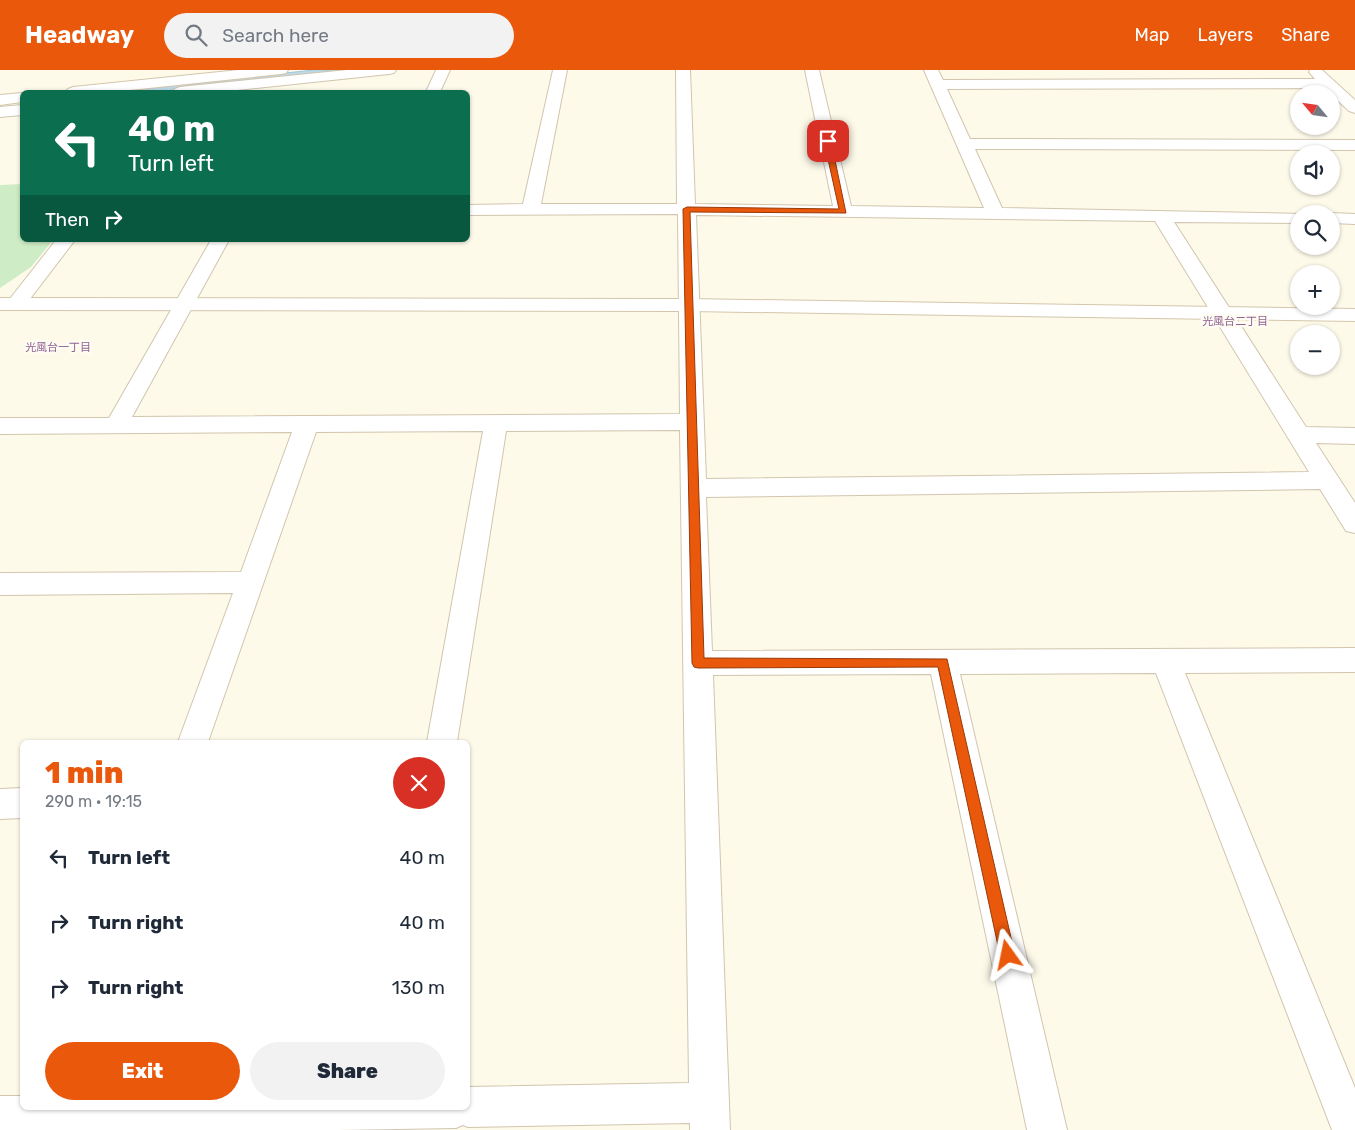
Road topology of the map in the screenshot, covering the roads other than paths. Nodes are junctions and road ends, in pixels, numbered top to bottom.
1 (281, 70) edge
2 (389, 70) edge
3 (442, 70) edge
4 (560, 70) edge
5 (683, 70) edge
6 (812, 70) edge
7 (1314, 70) edge
8 (934, 77) edge
9 (311, 78) junction
10 (1328, 83) junction
11 (92, 90) edge
12 (200, 90) edge
13 (304, 90) edge
14 (435, 90) edge
15 (20, 98) edge
16 (0, 100) edge
17 (1355, 108) edge
18 (20, 110) edge
19 (0, 112) edge
20 (964, 144) junction
21 (1355, 146) edge
22 (687, 209) junction
23 (470, 210) edge
24 (531, 210) junction
25 (843, 212) junction
26 (996, 214) junction
27 (1161, 216) junction
28 (1290, 218) edge
29 (1340, 218) edge
30 (1355, 219) edge
31 (64, 242) edge
32 (219, 242) edge
33 (8, 304) edge
34 (184, 304) junction
35 (689, 305) junction
36 (1223, 313) junction
37 (1355, 315) edge
38 (692, 422) junction
39 (496, 423) junction
40 (307, 424) junction
41 (0, 426) edge
42 (116, 426) junction
43 (1299, 435) junction
44 (1355, 436) edge
45 (1328, 480) junction
46 (693, 488) junction
47 (1355, 524) edge
48 (251, 582) junction
49 (0, 584) edge
50 (1355, 660) edge
51 (1166, 661) junction
52 (943, 662) junction
53 (698, 663) junction
54 (194, 740) edge
55 (442, 740) edge
56 (20, 803) edge
57 (0, 804) edge
58 (470, 1107) edge
59 (167, 1110) edge
60 (61, 1111) edge
61 (0, 1116) edge
62 (709, 1116) edge
63 (1047, 1130) edge
64 (1352, 1130) edge

1 - 11 street
2 - 9 street
3 - 14 street
4 - 24 street
5 - 22 street
6 - 25 street
7 - 10 street
8 - 10 street
8 - 20 street
9 - 12 street
9 - 13 street
10 - 17 street
15 - 16 street
18 - 19 street
20 - 21 street
20 - 26 street
22 - 24 street
22 - 25 street
22 - 35 street
23 - 24 street
25 - 26 street
26 - 27 street
27 - 28 street
27 - 36 street
29 - 30 street
31 - 33 street
32 - 34 street
33 - 34 street
34 - 35 street
34 - 42 street
35 - 36 street
35 - 38 street
36 - 37 street
36 - 43 street
38 - 39 street
38 - 46 street
39 - 40 street
39 - 55 street
40 - 42 street
40 - 48 street
41 - 42 street
43 - 44 street
43 - 45 street
45 - 46 street
45 - 47 street
46 - 53 street
48 - 49 street
48 - 54 street
50 - 51 street
51 - 52 street
51 - 64 street
52 - 53 street
52 - 63 street
53 - 62 street
56 - 57 street
58 - 62 street
59 - 60 street
60 - 61 street

